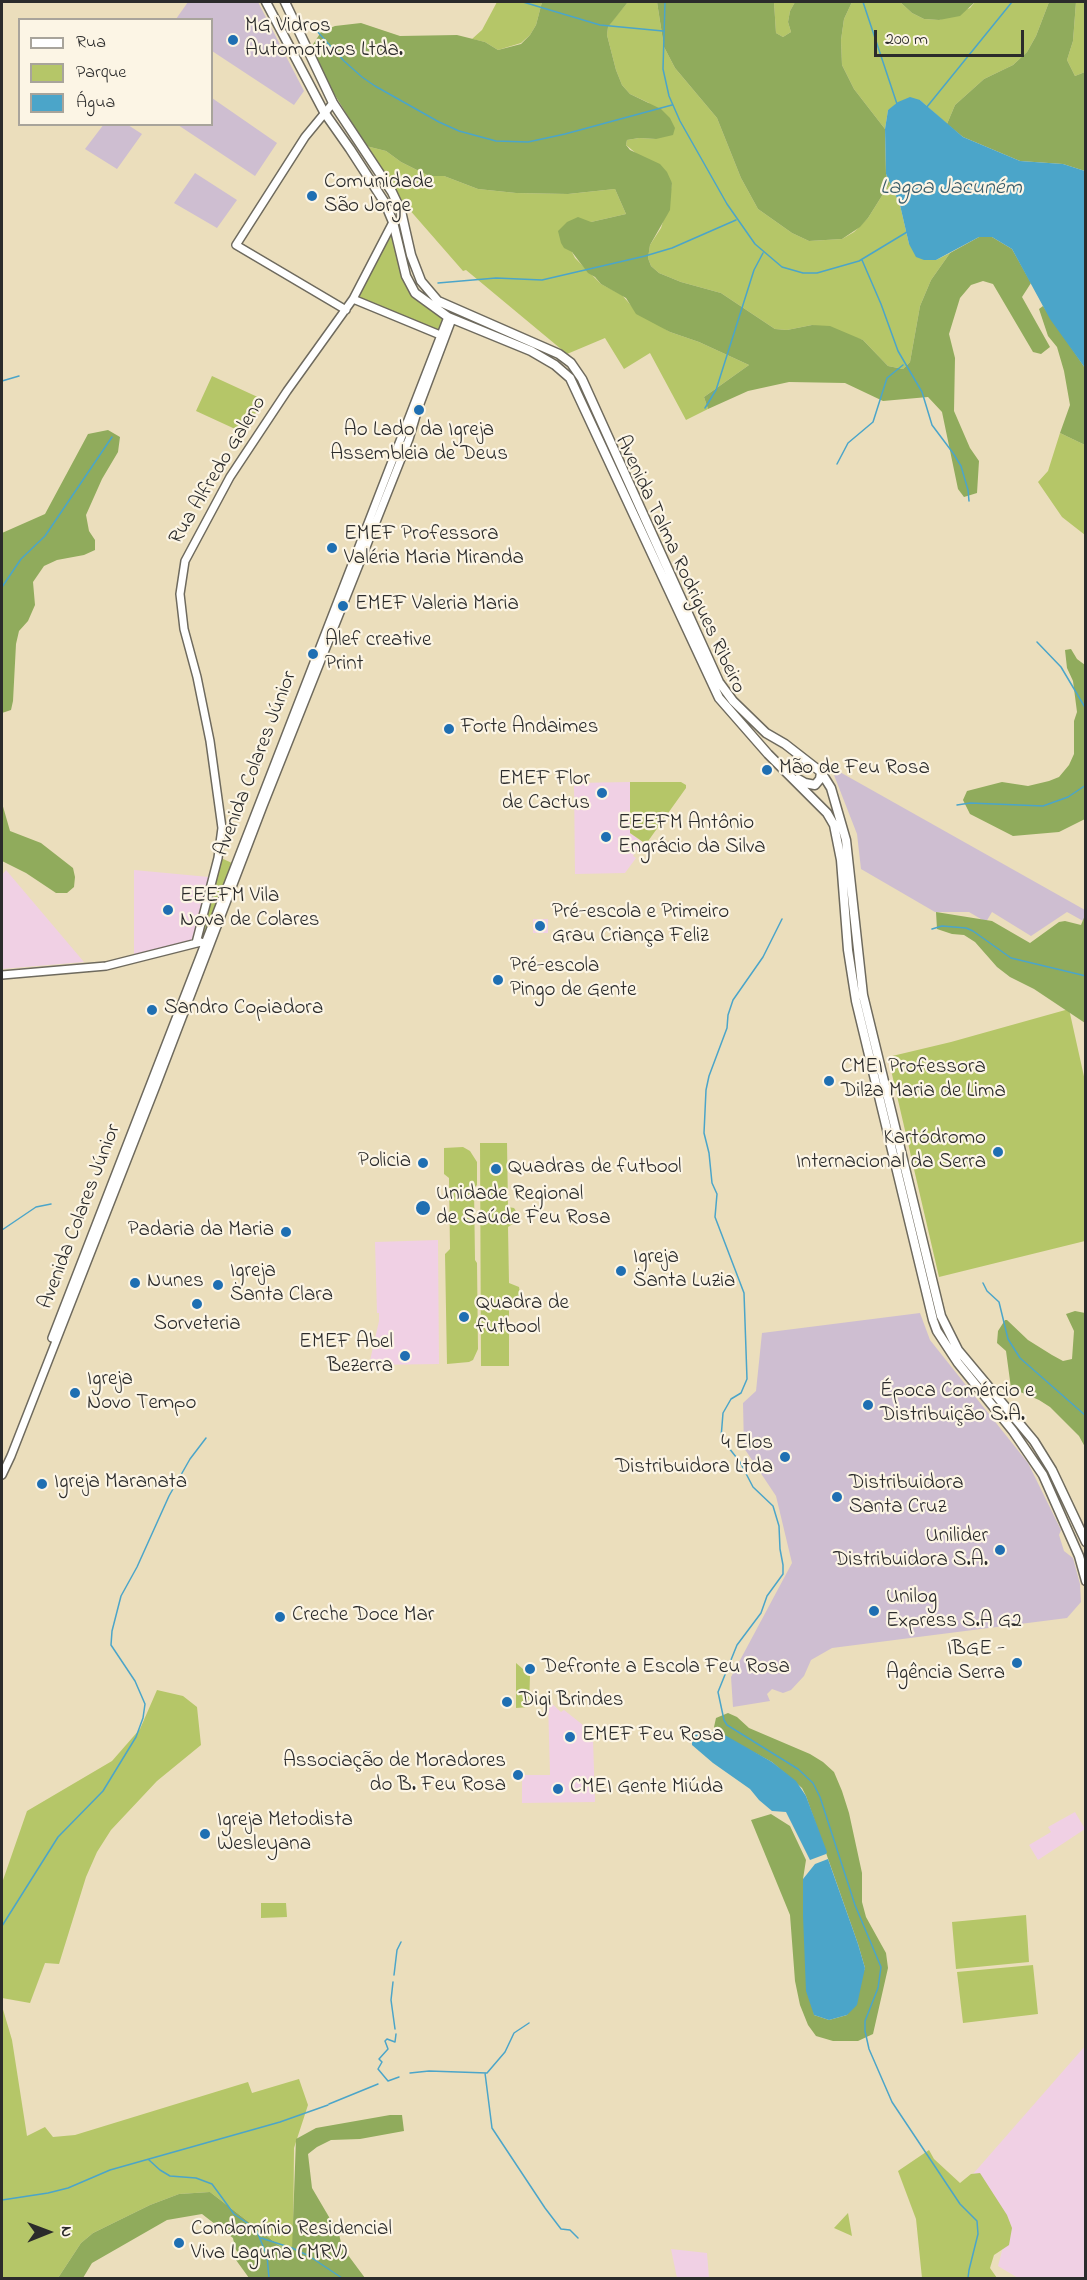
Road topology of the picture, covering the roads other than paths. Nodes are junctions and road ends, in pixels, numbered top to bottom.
1 (266, 2) edge
2 (285, 2) edge
3 (333, 103) junction
4 (324, 112) junction
5 (393, 222) junction
6 (353, 299) junction
7 (345, 310) junction
8 (450, 318) junction
9 (444, 336) junction
10 (785, 744) junction
11 (768, 754) junction
12 (821, 772) junction
13 (790, 774) junction
14 (209, 941) junction
15 (196, 943) junction
16 (2, 975) edge
17 (2, 1474) edge
18 (1085, 1538) edge
19 (1086, 1581) edge

1 - 4 main road, Avenida Talma Rodrigues Ribeiro
2 - 3 main road, Avenida Talma Rodrigues Ribeiro
3 - 4 street
3 - 10 main road, Avenida Talma Rodrigues Ribeiro
4 - 5 main road, Avenida Talma Rodrigues Ribeiro
4 - 7 street
5 - 6 street, Rua Alfredo Galeno
5 - 8 main road, Avenida Talma Rodrigues Ribeiro
6 - 7 street, Rua Alfredo Galeno
6 - 9 street
7 - 15 street, Rua Alfredo Galeno
8 - 9 street, Avenida Colares Júnior
8 - 11 main road, Avenida Talma Rodrigues Ribeiro
9 - 14 street, Avenida Colares Júnior
10 - 11 main road
10 - 12 main road, Avenida Talma Rodrigues Ribeiro
11 - 13 main road, Avenida Talma Rodrigues Ribeiro
12 - 13 main road
12 - 18 main road, Avenida Talma Rodrigues Ribeiro
13 - 19 main road, Avenida Talma Rodrigues Ribeiro
14 - 15 street
14 - 17 street, Avenida Colares Júnior
15 - 16 street

